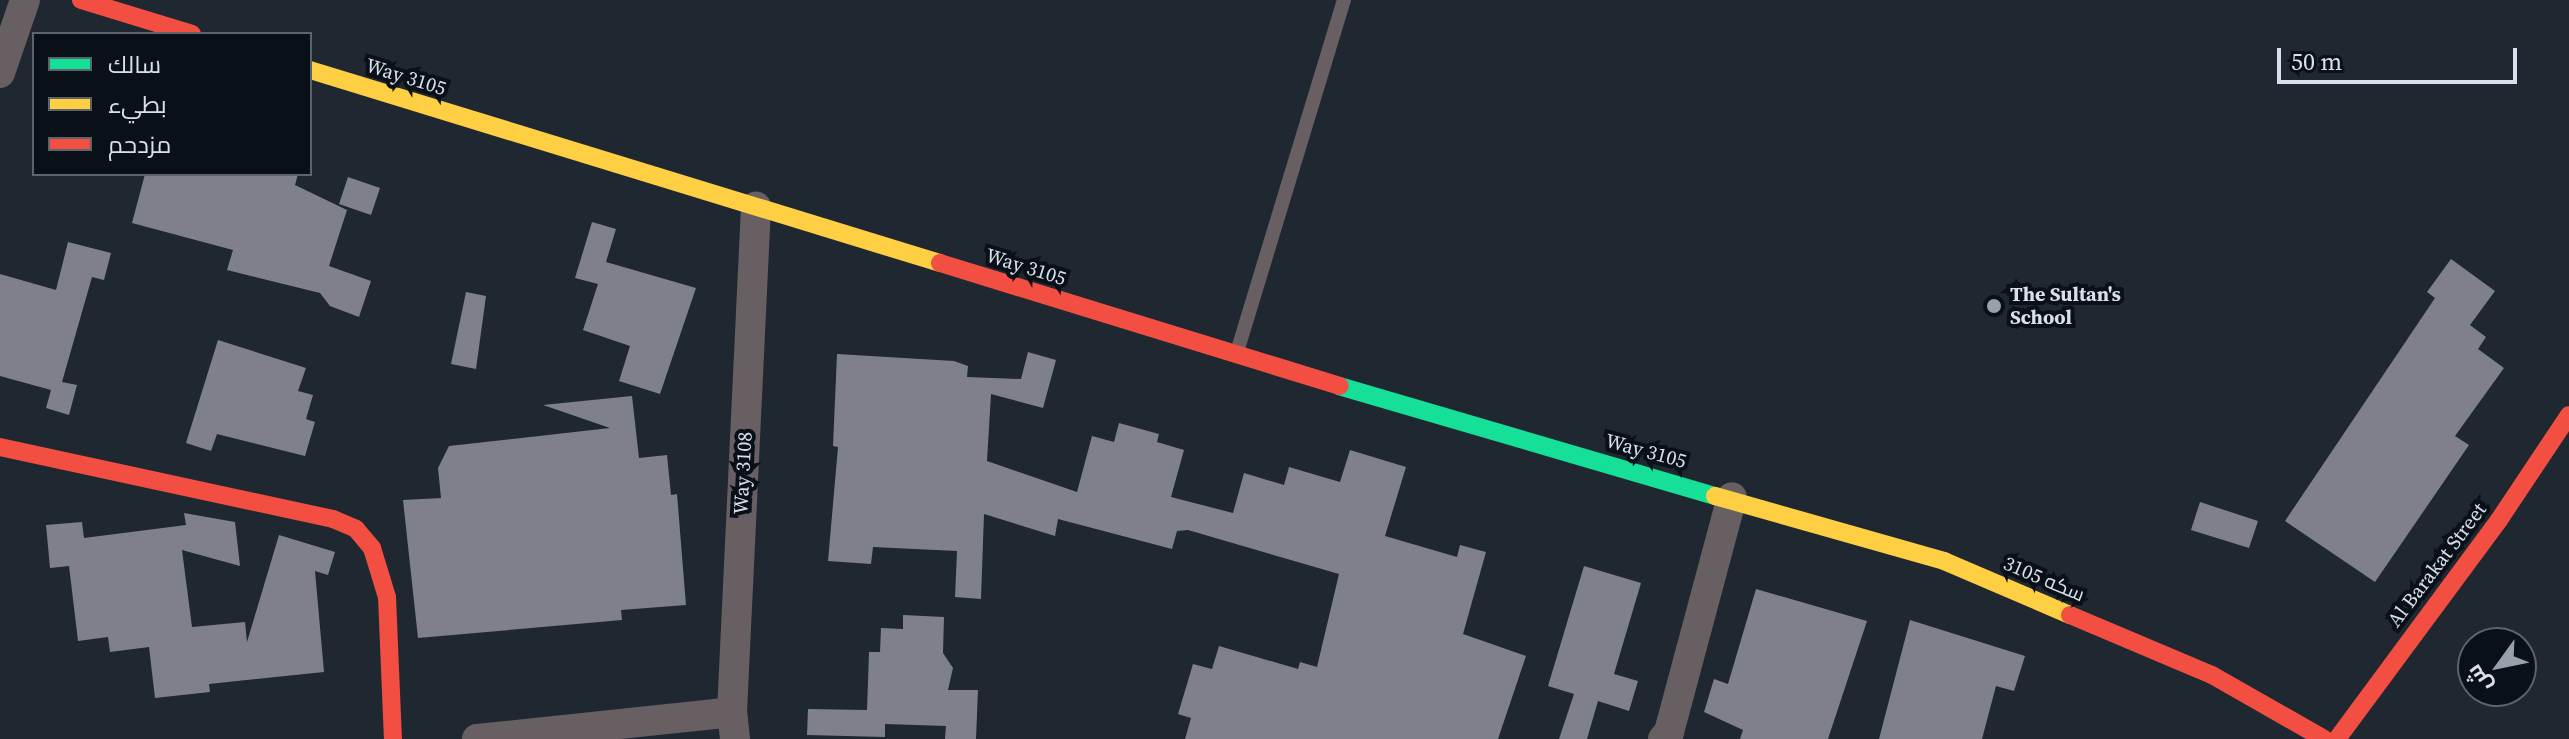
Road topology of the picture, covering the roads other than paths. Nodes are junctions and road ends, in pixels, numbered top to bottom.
1 (25, 0) edge
2 (81, 0) edge
3 (1344, 0) edge
4 (185, 32) edge
5 (312, 71) edge
6 (0, 73) edge
7 (756, 207) junction
8 (1237, 355) junction
9 (2569, 415) edge
10 (0, 447) edge
11 (1732, 497) junction
12 (733, 725) edge
13 (393, 739) edge
14 (477, 739) edge
15 (1663, 739) edge
16 (2324, 739) edge
17 (2337, 739) edge

1 - 6 street
2 - 4 street
3 - 8 lane
5 - 7 street, Way 3105
7 - 8 street, Way 3105
7 - 12 street, Way 3108
8 - 11 street, Way 3105
9 - 17 street, Al Barakat Street
10 - 13 street
11 - 15 street
11 - 16 street, سكه 3105
12 - 14 street

